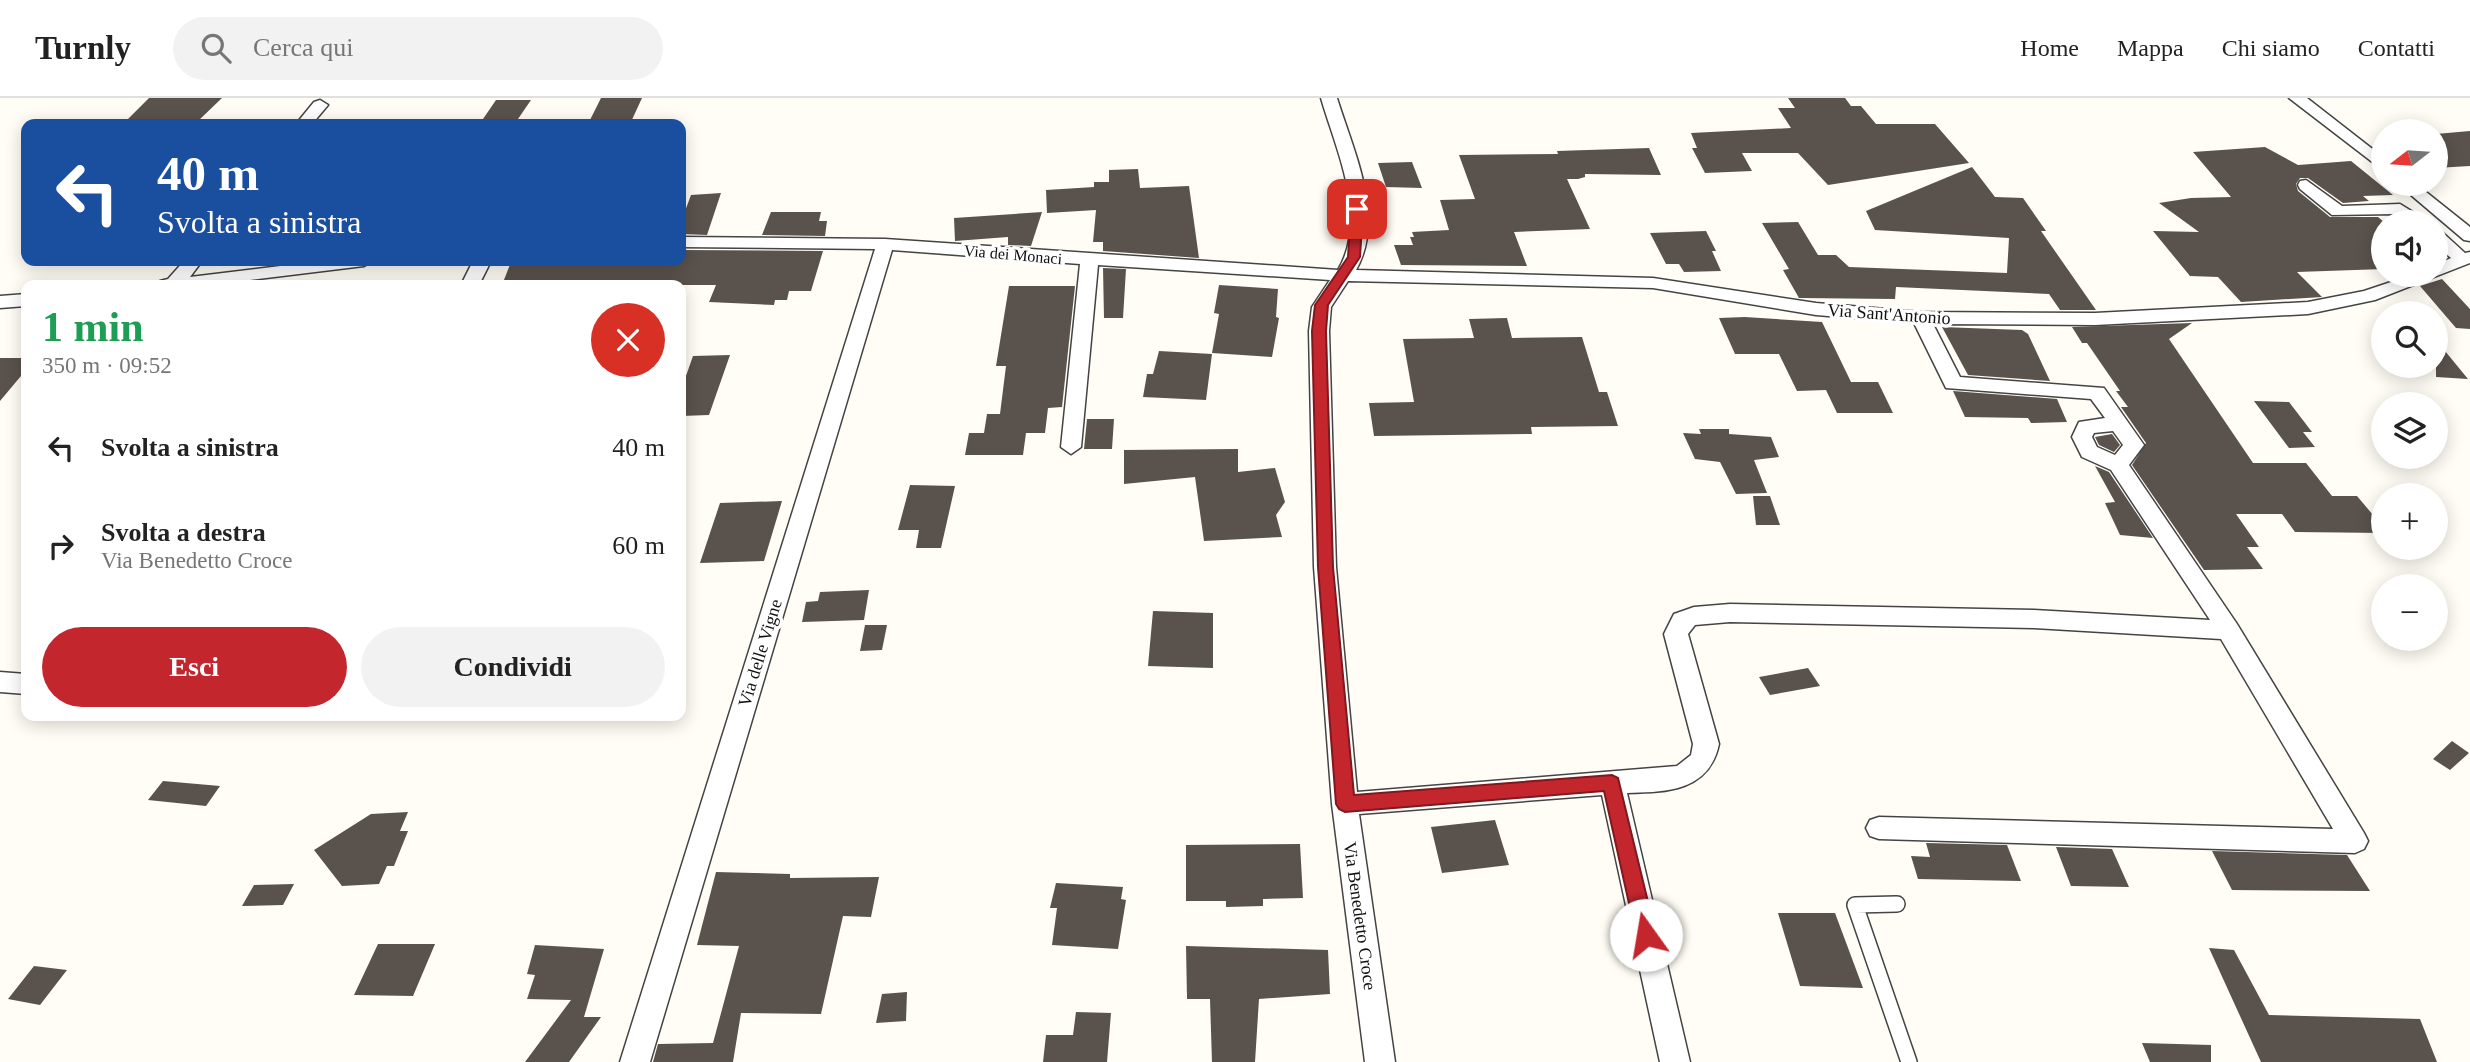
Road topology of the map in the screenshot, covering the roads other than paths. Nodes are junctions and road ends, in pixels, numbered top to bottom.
1 (1329, 98) edge
2 (2297, 98) edge
3 (320, 105) dead end
4 (308, 119) edge
5 (2371, 156) edge
6 (2306, 185) dead end
7 (2421, 196) edge
8 (2402, 210) edge
9 (2470, 236) edge
10 (686, 242) edge
11 (885, 244) junction
12 (2448, 245) edge
13 (2467, 258) edge
14 (1089, 261) junction
15 (197, 266) edge
16 (323, 266) edge
17 (2448, 266) edge
18 (1345, 274) junction
19 (181, 280) edge
20 (209, 280) edge
21 (2394, 287) edge
22 (21, 300) edge
23 (0, 302) edge
24 (1921, 318) junction
25 (2118, 424) junction
26 (1071, 447) dead end
27 (2118, 465) junction
28 (2230, 634) dead end
29 (0, 682) edge
30 (21, 684) edge
31 (1612, 783) junction
32 (1345, 804) junction
33 (1879, 828) dead end
34 (1897, 905) dead end
35 (635, 1062) edge
36 (1380, 1062) edge
37 (1675, 1062) edge
38 (1909, 1062) edge

1 - 18 street, Via Benedetto Croce
2 - 5 street
3 - 4 street
6 - 8 street
7 - 9 street
10 - 11 street, Via dei Monaci
11 - 14 street, Via dei Monaci
11 - 35 street, Via delle Vigne
12 - 13 street
13 - 17 street
14 - 18 street, Via dei Monaci
14 - 26 street
15 - 19 street
16 - 20 street
18 - 24 street, Via Sant'Antonio
18 - 32 street, Via Benedetto Croce
21 - 24 street, Via Sant'Antonio
22 - 23 street
24 - 25 street
25 - 27 street
25 - 27 street
27 - 31 street
28 - 33 street
29 - 30 street
31 - 32 street
31 - 37 street
32 - 36 street, Via Benedetto Croce
34 - 38 lane

